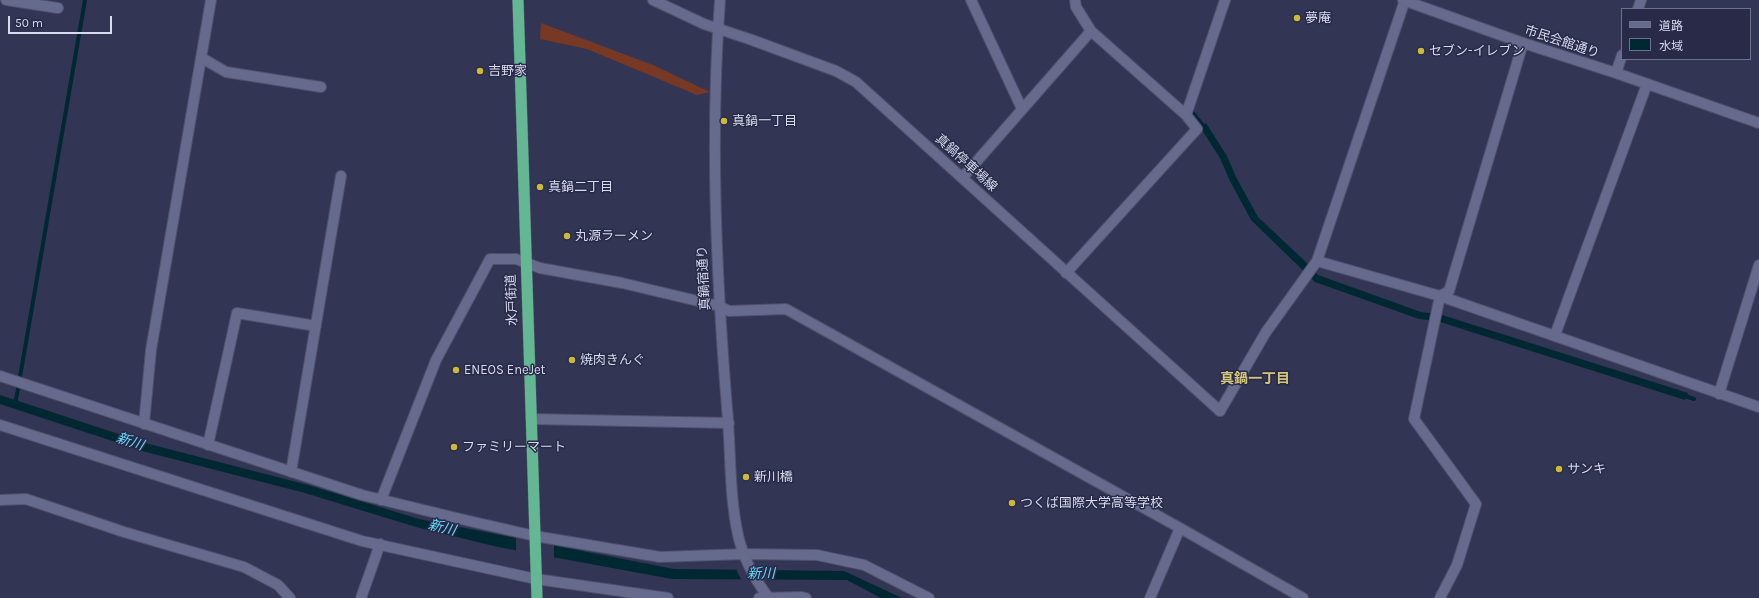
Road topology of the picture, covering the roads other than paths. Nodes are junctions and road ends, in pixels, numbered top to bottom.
1 (6, 0) edge
2 (211, 0) edge
3 (518, 0) edge
4 (653, 0) edge
5 (720, 0) edge
6 (971, 0) edge
7 (1075, 0) edge
8 (1225, 0) edge
9 (1404, 0) edge
10 (58, 8) dead end
11 (718, 29) junction
12 (1091, 31) junction
13 (1523, 44) junction
14 (202, 58) junction
15 (1621, 58) edge
16 (1616, 73) junction
17 (1647, 84) junction
18 (321, 87) dead end
19 (1022, 109) junction
20 (1186, 115) junction
21 (1758, 120) edge
22 (341, 176) dead end
23 (963, 177) junction
24 (1317, 261) junction
25 (525, 262) junction
26 (1759, 265) edge
27 (1066, 273) junction
28 (1440, 296) junction
29 (718, 306) junction
30 (316, 326) junction
31 (1555, 335) junction
32 (0, 376) edge
33 (1719, 394) junction
34 (1759, 407) edge
35 (531, 419) junction
36 (729, 423) junction
37 (144, 424) junction
38 (0, 425) edge
39 (208, 445) junction
40 (291, 472) junction
41 (0, 500) edge
42 (381, 500) junction
43 (1180, 528) junction
44 (535, 538) junction
45 (380, 544) junction
46 (744, 554) junction
47 (536, 575) junction
48 (765, 596) edge
49 (290, 598) edge
50 (361, 598) edge
51 (537, 598) edge
52 (668, 598) edge
53 (806, 598) edge
54 (929, 598) edge
55 (1150, 598) edge
56 (1303, 598) edge
57 (1440, 598) edge

1 - 10 street
2 - 14 street
3 - 25 highway, 水戸街道
4 - 11 street, 真鍋停車場線
5 - 11 street, 真鍋宿通り
6 - 19 street
7 - 12 street
8 - 20 street
9 - 13 street, 市民会館通り
9 - 24 street
11 - 23 street, 真鍋停車場線
11 - 29 street, 真鍋宿通り
12 - 19 street
12 - 20 street
13 - 16 street, 市民会館通り
13 - 28 street
14 - 18 street
14 - 37 street
15 - 16 street
16 - 17 street, 市民会館通り
17 - 21 street, 市民会館通り
17 - 31 street
19 - 23 street
20 - 27 street
22 - 30 street
23 - 27 street, 真鍋停車場線
24 - 27 street, 真鍋停車場線
24 - 28 street
25 - 29 street
25 - 35 highway, 水戸街道
25 - 42 street
26 - 33 street
28 - 31 street
28 - 57 street
29 - 36 street, 真鍋宿通り
29 - 43 street
30 - 39 street
30 - 40 street
31 - 33 street
32 - 37 street
33 - 34 street
35 - 36 street
35 - 44 highway, 水戸街道
36 - 46 street, 真鍋宿通り
37 - 39 street
38 - 45 street
39 - 40 street
40 - 42 street
41 - 49 street
42 - 44 street
43 - 55 street
43 - 56 street
44 - 46 street
44 - 47 highway, 水戸街道
45 - 47 street
45 - 50 street
46 - 48 street, 真鍋宿通り
46 - 54 street
47 - 51 highway, 水戸街道
47 - 52 street
48 - 53 street

